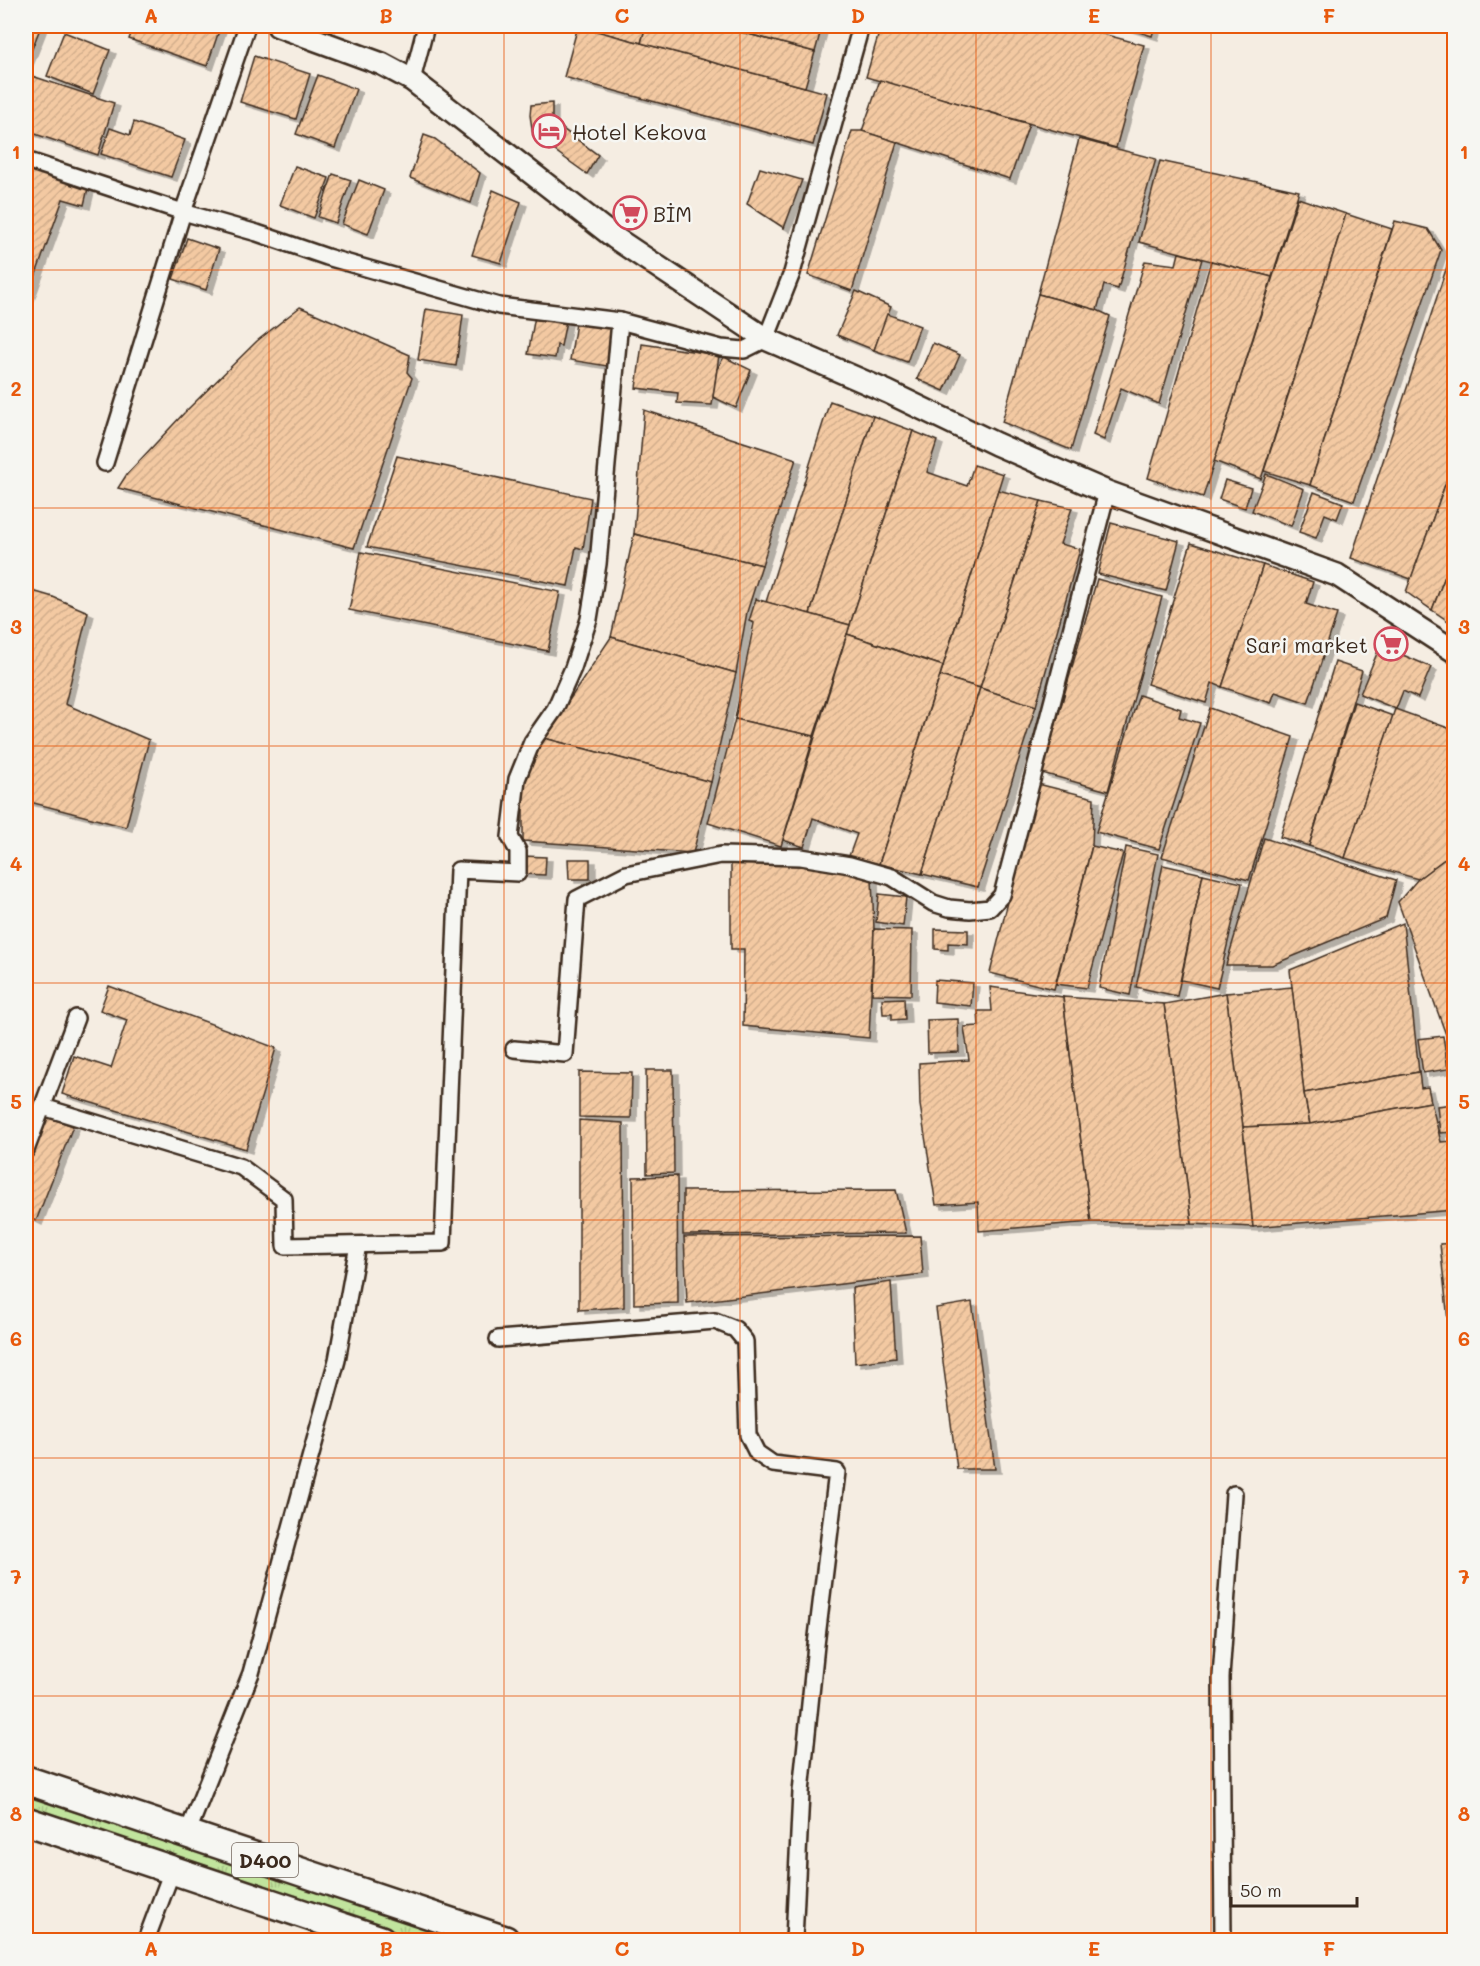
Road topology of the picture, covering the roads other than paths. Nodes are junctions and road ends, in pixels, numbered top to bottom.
1 (246, 26) edge
2 (278, 26) edge
3 (426, 26) edge
4 (861, 26) edge
5 (412, 81) junction
6 (26, 160) edge
7 (183, 212) junction
8 (620, 321) junction
9 (766, 339) junction
10 (105, 463) dead end
11 (1107, 492) junction
12 (1455, 651) edge
13 (76, 1018) dead end
14 (514, 1049) dead end
15 (43, 1107) junction
16 (26, 1150) edge
17 (358, 1245) junction
18 (498, 1339) dead end
19 (1234, 1494) dead end
20 (26, 1780) edge
21 (26, 1821) edge
22 (187, 1834) junction
23 (172, 1871) junction
24 (146, 1941) edge
25 (381, 1941) edge
26 (505, 1941) edge
27 (794, 1941) edge
28 (1223, 1941) edge

1 - 7 street
2 - 5 street
3 - 5 street
4 - 9 street
5 - 9 street
6 - 7 street
7 - 8 street
7 - 10 street
8 - 9 street
8 - 17 street
9 - 11 street
11 - 12 street
11 - 14 street
13 - 15 street
15 - 16 street
15 - 17 street
17 - 22 street
18 - 27 street
19 - 28 street
20 - 22 highway, D400
21 - 23 highway, D400
22 - 26 highway, D400
23 - 24 street
23 - 25 highway, D400

